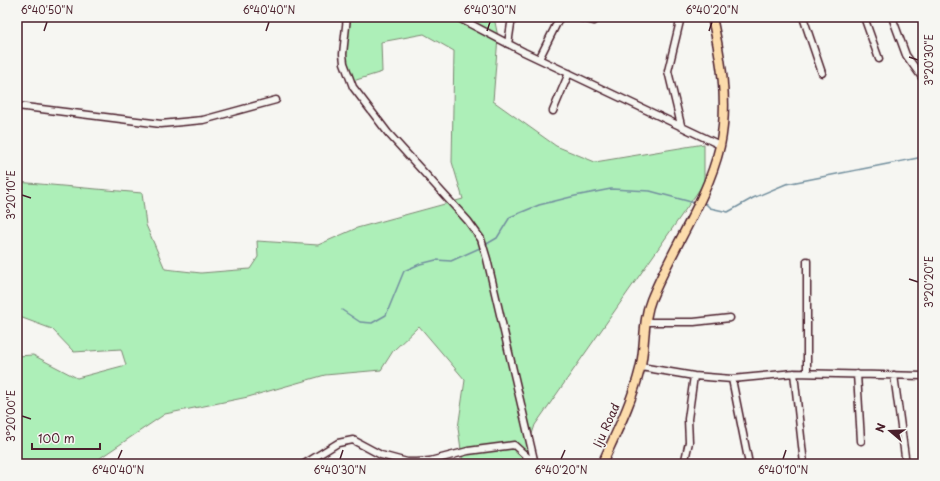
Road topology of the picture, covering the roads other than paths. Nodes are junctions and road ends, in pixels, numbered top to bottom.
1 (347, 17) edge
2 (457, 17) edge
3 (512, 17) edge
4 (560, 17) edge
5 (578, 17) edge
6 (598, 17) edge
7 (681, 17) edge
8 (712, 17) edge
9 (803, 17) edge
10 (864, 17) edge
11 (892, 17) edge
12 (508, 44) junction
13 (539, 59) junction
14 (879, 59) dead end
15 (822, 72) dead end
16 (569, 74) junction
17 (923, 79) edge
18 (276, 100) dead end
19 (17, 106) edge
20 (553, 111) dead end
21 (681, 125) junction
22 (720, 145) junction
23 (807, 262) dead end
24 (730, 318) dead end
25 (645, 322) junction
26 (641, 367) junction
27 (794, 373) junction
28 (808, 373) junction
29 (857, 374) junction
30 (894, 375) junction
31 (694, 376) junction
32 (923, 376) edge
33 (732, 379) junction
34 (861, 441) dead end
35 (406, 463) edge
36 (304, 464) edge
37 (602, 464) edge
38 (684, 464) edge
39 (749, 464) edge
40 (804, 464) edge
41 (906, 464) edge

1 - 35 street
2 - 12 street
3 - 12 street
4 - 13 street
5 - 6 street
7 - 21 street
8 - 22 main road, Iju Road
9 - 15 street
10 - 14 street
11 - 17 street
12 - 13 street
13 - 16 street
16 - 20 street
16 - 21 street
18 - 19 street
21 - 22 street
22 - 25 main road, Iju Road
23 - 28 street
24 - 25 street
25 - 26 main road, Iju Road
26 - 31 street
26 - 37 main road, Iju Road
27 - 28 street
27 - 33 street
27 - 40 street
28 - 29 street
29 - 30 street
29 - 34 street
30 - 32 street
30 - 41 street
31 - 33 street
31 - 38 street
33 - 39 street
35 - 36 street

